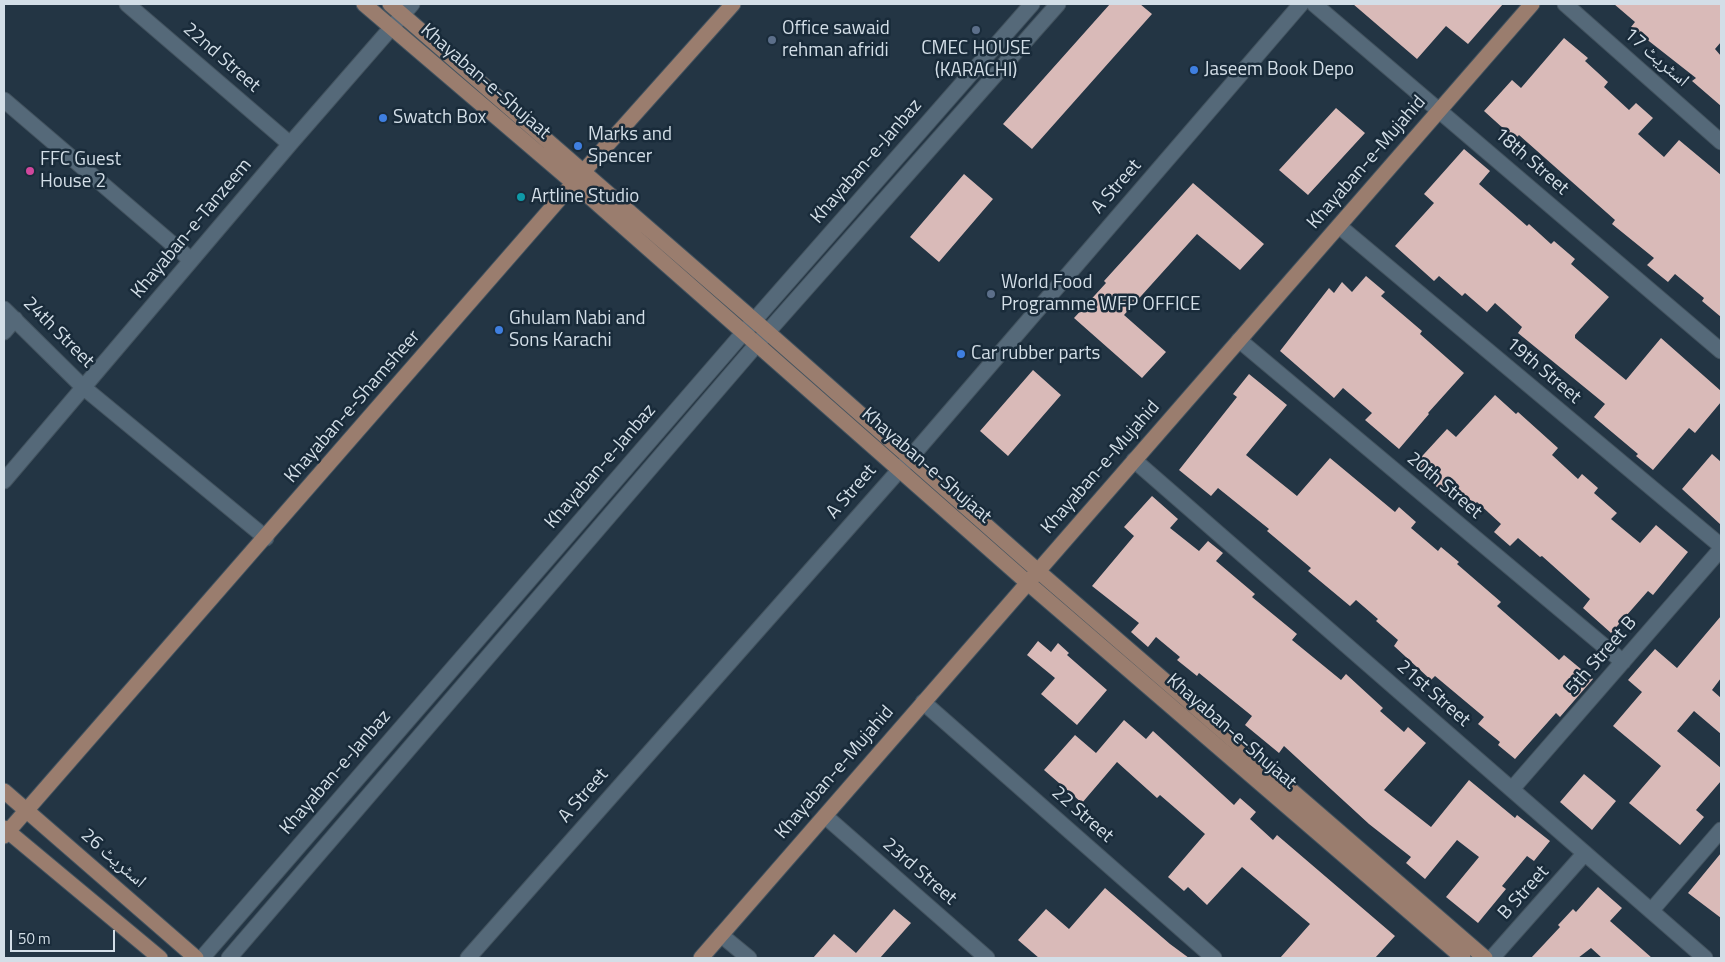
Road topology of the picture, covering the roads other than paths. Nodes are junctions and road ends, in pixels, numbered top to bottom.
1 (127, 4) edge
2 (364, 4) edge
3 (390, 4) edge
4 (733, 4) edge
5 (1032, 4) edge
6 (1058, 4) edge
7 (1301, 4) edge
8 (1314, 4) edge
9 (1532, 4) edge
10 (1565, 4) edge
11 (407, 9) edge
12 (391, 28) junction
13 (4, 100) edge
14 (1440, 110) junction
15 (1721, 142) edge
16 (290, 144) junction
17 (583, 172) junction
18 (574, 184) junction
19 (1339, 226) junction
20 (191, 260) junction
21 (10, 314) edge
22 (755, 321) junction
23 (4, 332) edge
24 (744, 332) junction
25 (767, 332) junction
26 (1239, 340) junction
27 (756, 344) junction
28 (1721, 351) edge
29 (84, 387) junction
30 (910, 458) junction
31 (1134, 460) junction
32 (899, 470) junction
33 (4, 481) edge
34 (266, 538) junction
35 (1721, 548) edge
36 (1033, 577) junction
37 (1623, 662) junction
38 (924, 702) junction
39 (1512, 789) junction
40 (4, 791) edge
41 (27, 810) junction
42 (825, 816) junction
43 (1721, 830) edge
44 (5, 832) edge
45 (1585, 853) junction
46 (1651, 911) junction
47 (721, 935) junction
48 (160, 958) edge
49 (196, 958) edge
50 (202, 958) edge
51 (229, 958) edge
52 (468, 958) edge
53 (701, 958) edge
54 (749, 958) edge
55 (987, 958) edge
56 (1214, 958) edge
57 (1463, 958) edge
58 (1485, 958) edge
59 (1492, 958) edge
60 (1705, 958) edge

1 - 16 street, 22nd Street
2 - 12 main road, Khayaban-e-Shujaat
3 - 11 main road, Khayaban-e-Shujaat
4 - 17 main road, Khayaban-e-Shamsheer
5 - 22 street, Khayaban-e-Janbaz
6 - 25 street, Khayaban-e-Janbaz
7 - 30 street, A Street
8 - 14 street, 18th Street
9 - 14 main road, Khayaban-e-Mujahid
10 - 15 street, اسٹریٹ 17
11 - 12 street, Khayaban-e-Tanzeem
11 - 17 main road, Khayaban-e-Shujaat
12 - 16 street, Khayaban-e-Tanzeem
12 - 18 main road, Khayaban-e-Shujaat
13 - 20 street
14 - 19 main road, Khayaban-e-Mujahid
14 - 28 street, 18th Street
16 - 20 street, Khayaban-e-Tanzeem
17 - 18 main road, Khayaban-e-Shamsheer
17 - 22 main road, Khayaban-e-Shujaat
18 - 24 main road, Khayaban-e-Shujaat
18 - 34 main road, Khayaban-e-Shamsheer
19 - 26 main road, Khayaban-e-Mujahid
19 - 35 street, 19th Street
20 - 29 street, Khayaban-e-Tanzeem
21 - 23 street
21 - 29 street, 24th Street
22 - 24 street, Khayaban-e-Janbaz
22 - 25 main road, Khayaban-e-Shujaat
24 - 27 main road, Khayaban-e-Shujaat
24 - 50 street, Khayaban-e-Janbaz
25 - 27 street, Khayaban-e-Janbaz
25 - 30 main road, Khayaban-e-Shujaat
26 - 31 main road, Khayaban-e-Mujahid
26 - 37 street, 20th Street
27 - 32 main road, Khayaban-e-Shujaat
27 - 51 street, Khayaban-e-Janbaz
29 - 33 street, Khayaban-e-Tanzeem
29 - 34 street, 24th Street
30 - 32 street, A Street
30 - 36 main road, Khayaban-e-Shujaat
31 - 36 main road, Khayaban-e-Mujahid
31 - 39 street, 21st Street
32 - 36 main road, Khayaban-e-Shujaat
32 - 52 street, A Street
34 - 41 main road, Khayaban-e-Shamsheer
35 - 37 street, 5th Street B
36 - 38 main road, Khayaban-e-Mujahid
36 - 57 main road, Khayaban-e-Shujaat
36 - 58 main road, Khayaban-e-Shujaat
37 - 39 street, 5th Street B
38 - 42 main road, Khayaban-e-Mujahid
38 - 56 street, 22 Street
39 - 45 street, 21st Street
40 - 41 main road, اسٹریٹ 26
41 - 44 main road, Khayaban-e-Shamsheer
41 - 49 main road, اسٹریٹ 26
42 - 47 main road, Khayaban-e-Mujahid
42 - 55 street, 23rd Street
43 - 46 street
44 - 48 main road
45 - 46 street, 21st Street
45 - 59 street, B Street
46 - 60 street, 21st Street
47 - 53 main road, Khayaban-e-Mujahid
47 - 54 street

